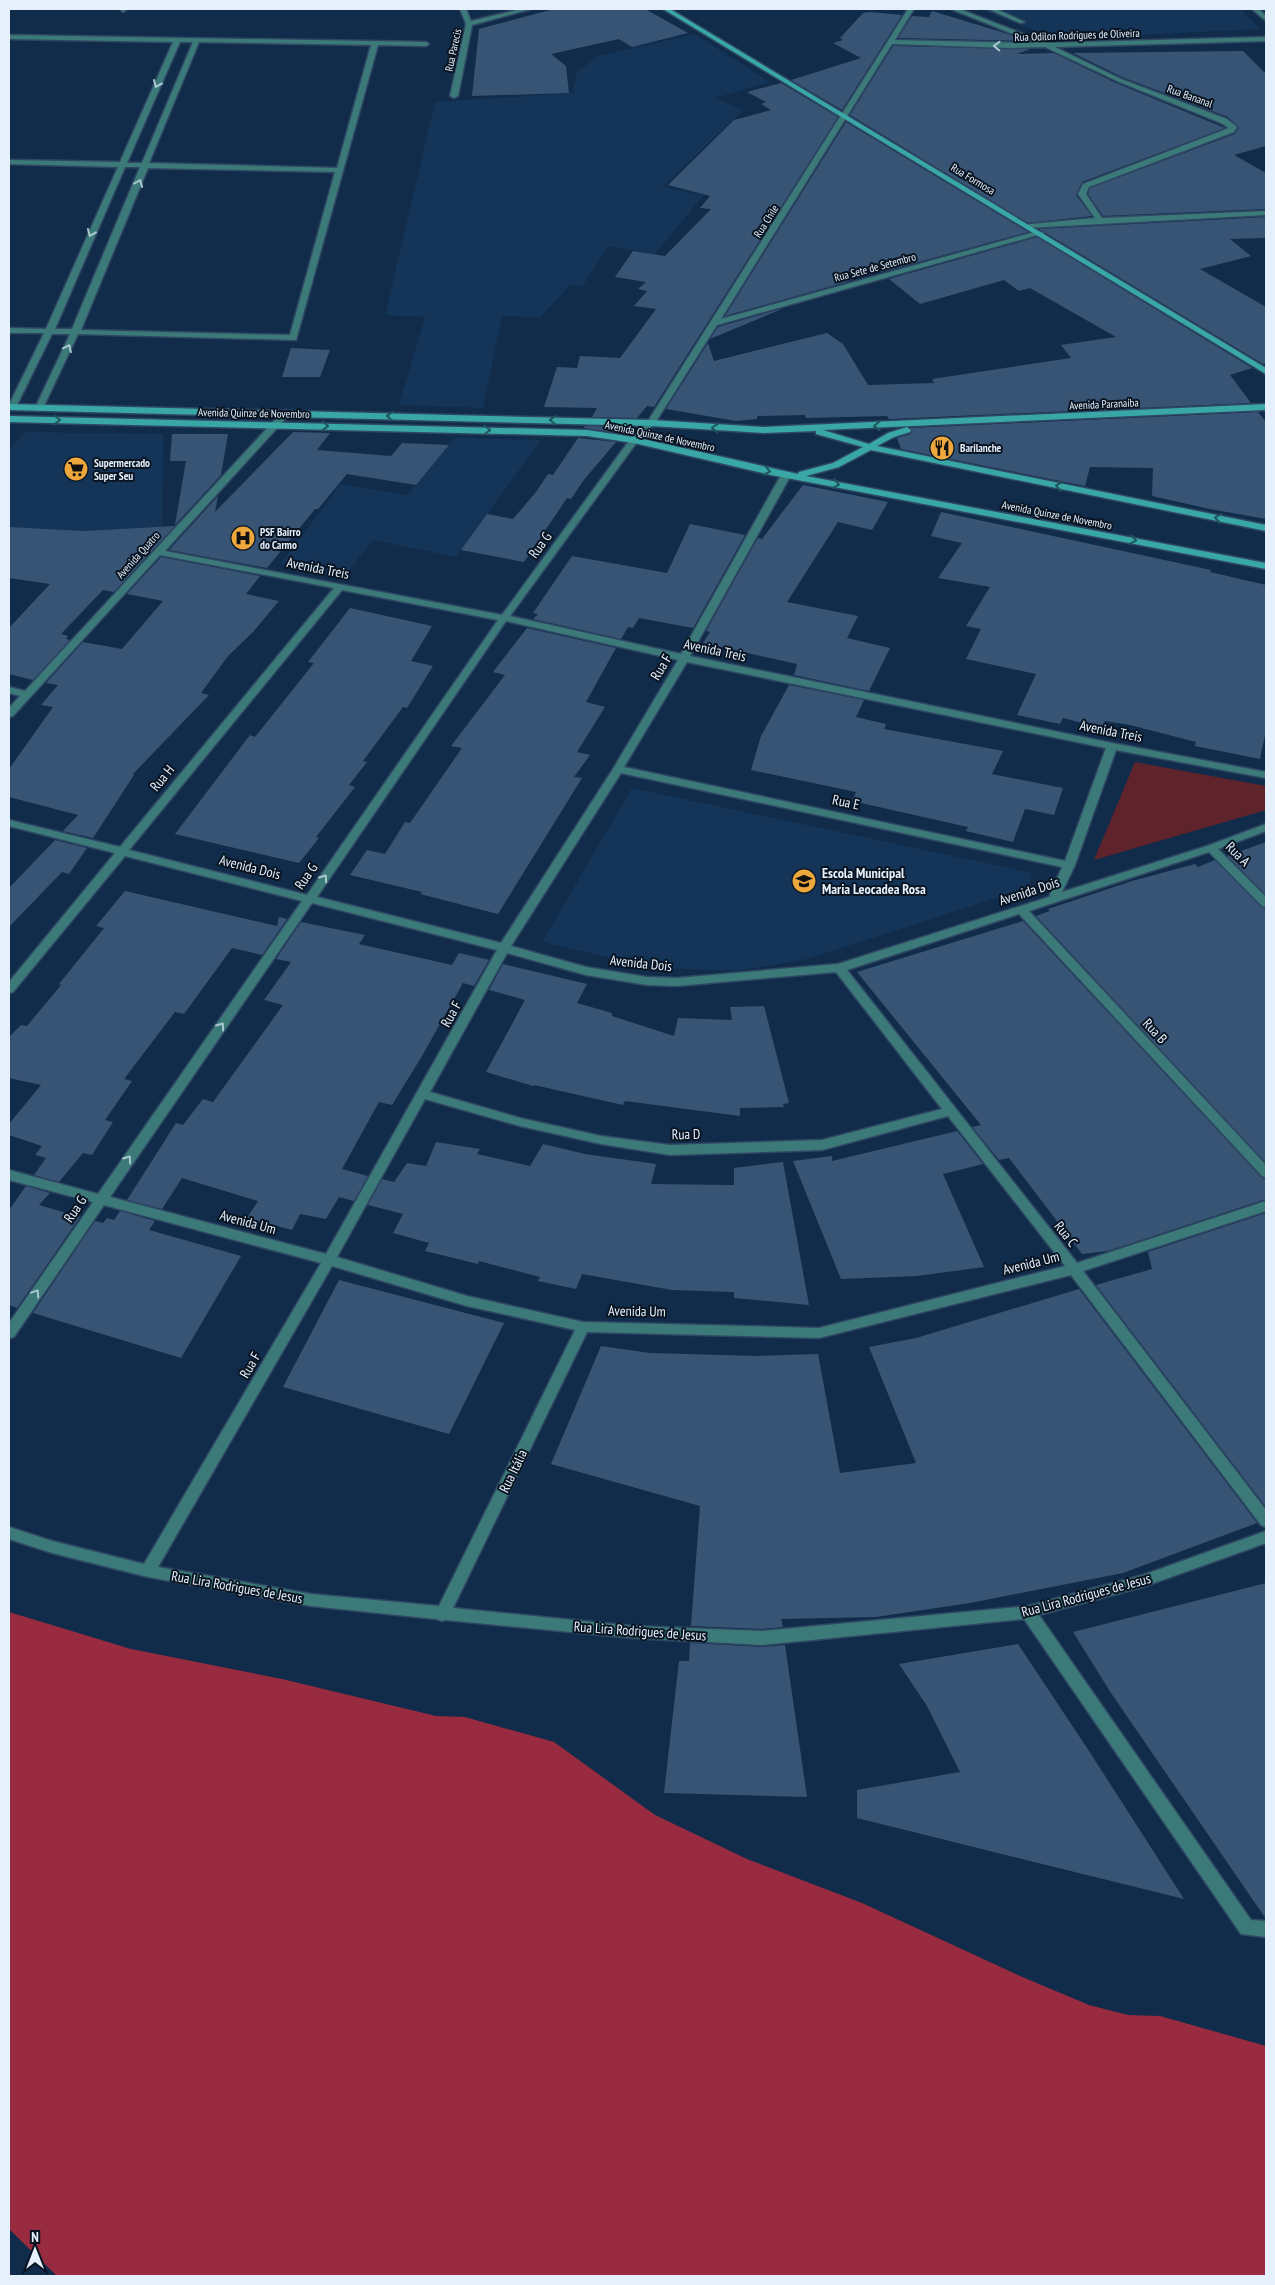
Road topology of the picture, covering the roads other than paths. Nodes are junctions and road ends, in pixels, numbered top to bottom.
1 (463, 9) edge
2 (528, 9) edge
3 (666, 9) edge
4 (910, 9) edge
5 (954, 9) edge
6 (991, 9) edge
7 (1255, 9) edge
8 (1266, 19) edge
9 (1022, 22) dead end
10 (469, 24) junction
11 (9, 37) edge
12 (1266, 39) edge
13 (177, 40) junction
14 (197, 40) junction
15 (889, 42) junction
16 (375, 43) junction
17 (426, 44) dead end
18 (1046, 45) junction
19 (454, 96) dead end
20 (845, 116) junction
21 (9, 162) edge
22 (120, 165) junction
23 (147, 166) junction
24 (340, 170) junction
25 (1266, 213) edge
26 (1100, 220) junction
27 (1030, 226) junction
28 (1041, 234) junction
29 (715, 323) junction
30 (9, 330) edge
31 (49, 332) junction
32 (76, 333) junction
33 (1266, 371) edge
34 (10, 407) edge
35 (1266, 407) edge
36 (39, 408) junction
37 (286, 412) junction
38 (9, 419) edge
39 (651, 423) junction
40 (944, 423) junction
41 (275, 424) junction
42 (811, 430) junction
43 (634, 440) junction
44 (869, 448) junction
45 (787, 475) junction
46 (1266, 528) edge
47 (157, 552) junction
48 (1266, 566) edge
49 (340, 586) junction
50 (504, 618) junction
51 (684, 658) junction
52 (9, 690) edge
53 (28, 694) junction
54 (9, 714) edge
55 (1112, 746) junction
56 (618, 769) junction
57 (1266, 775) edge
58 (9, 822) edge
59 (1266, 827) edge
60 (1211, 848) junction
61 (123, 850) junction
62 (1069, 865) junction
63 (310, 898) junction
64 (1053, 899) junction
65 (1266, 903) edge
66 (1021, 909) junction
67 (504, 948) junction
68 (839, 968) junction
69 (9, 989) edge
70 (424, 1094) junction
71 (951, 1111) junction
72 (1266, 1173) edge
73 (9, 1176) edge
74 (100, 1199) junction
75 (1266, 1206) edge
76 (329, 1260) junction
77 (1074, 1269) junction
78 (583, 1327) junction
79 (9, 1333) edge
80 (1266, 1521) edge
81 (9, 1533) edge
82 (1266, 1537) edge
83 (148, 1571) junction
84 (1028, 1612) junction
85 (442, 1614) junction
86 (1266, 1929) edge

1 - 10 street, Rua Parecis
2 - 10 street
3 - 20 main road, Rua Formosa
4 - 15 street, Rua Chile
5 - 18 street, Rua Bananal
6 - 9 street
7 - 8 street
10 - 19 street, Rua Parecis
11 - 13 street
12 - 18 street, Rua Odilon Rodrigues de Oliveira
13 - 14 street
13 -> 22 street
14 - 16 street
14 - 23 street
18 -> 15 street, Rua Odilon Rodrigues de Oliveira
15 - 20 street, Rua Chile
16 - 17 street
16 - 24 street
18 - 26 street, Rua Bananal
20 - 27 main road, Rua Formosa
20 - 29 street, Rua Chile
21 - 22 street
22 - 23 street
22 -> 31 street
23 - 24 street
32 -> 23 street
24 - 32 street
25 - 26 street
26 - 27 street
27 - 28 main road, Rua Formosa
28 - 29 street, Rua Sete de Setembro
28 - 33 main road, Rua Formosa
29 - 39 street, Rua Chile
30 - 31 street
31 - 32 street
31 - 34 street
36 -> 32 street
34 - 36 main road, Avenida Quinze de Novembro
35 - 40 main road, Avenida Paranaíba
36 - 37 main road, Avenida Quinze de Novembro
39 -> 37 main road, Avenida Quinze de Novembro
37 - 41 street, Avenida Quatro
38 -> 41 main road, Avenida Quinze de Novembro
42 -> 39 main road, Avenida Quinze de Novembro
39 - 43 street, Rua Chile
40 -> 42 main road, Avenida Quinze de Novembro
40 - 44 main road
41 -> 43 main road, Avenida Quinze de Novembro
41 - 47 street, Avenida Quatro
42 - 44 main road, Avenida Quinze de Novembro
43 -> 45 main road, Avenida Quinze de Novembro
43 - 50 street, Rua G
44 - 45 main road
46 -> 44 main road, Avenida Quinze de Novembro
45 -> 48 main road, Avenida Quinze de Novembro
45 - 51 street, Rua F
47 - 49 street, Avenida Treis
47 - 53 street, Avenida Quatro
49 - 50 street, Avenida Treis
49 - 61 street, Rua H
50 - 51 street, Avenida Treis
63 -> 50 street, Rua G
51 - 55 street, Avenida Treis
51 - 56 street, Rua F
52 - 53 street
53 - 54 street, Avenida Quatro
55 - 57 street, Avenida Treis
55 - 62 street
56 - 62 street, Rua E
56 - 67 street, Rua F
58 - 61 street, Avenida Dois
59 - 60 street, Avenida Dois
60 - 64 street, Avenida Dois
60 - 65 street, Rua A
61 - 63 street, Avenida Dois
61 - 69 street, Rua H
62 - 64 street
63 - 67 street, Avenida Dois
74 -> 63 street, Rua G
64 - 66 street, Avenida Dois
66 - 68 street, Avenida Dois
66 - 72 street, Rua B
67 - 68 street, Avenida Dois
67 - 70 street, Rua F
68 - 71 street, Rua C
70 - 71 street, Rua D
70 - 76 street, Rua F
71 - 77 street, Rua C
73 - 74 street, Avenida Um
74 - 76 street, Avenida Um
79 -> 74 street, Rua G
75 - 77 street, Avenida Um
76 - 78 street, Avenida Um
76 - 83 street, Rua F
77 - 78 street, Avenida Um
77 - 80 street, Rua C
78 - 85 street, Rua Itália
81 - 83 street, Rua Lira Rodrigues de Jesus
82 - 84 street, Rua Lira Rodrigues de Jesus
83 - 85 street, Rua Lira Rodrigues de Jesus
84 - 85 street, Rua Lira Rodrigues de Jesus
84 - 86 street

